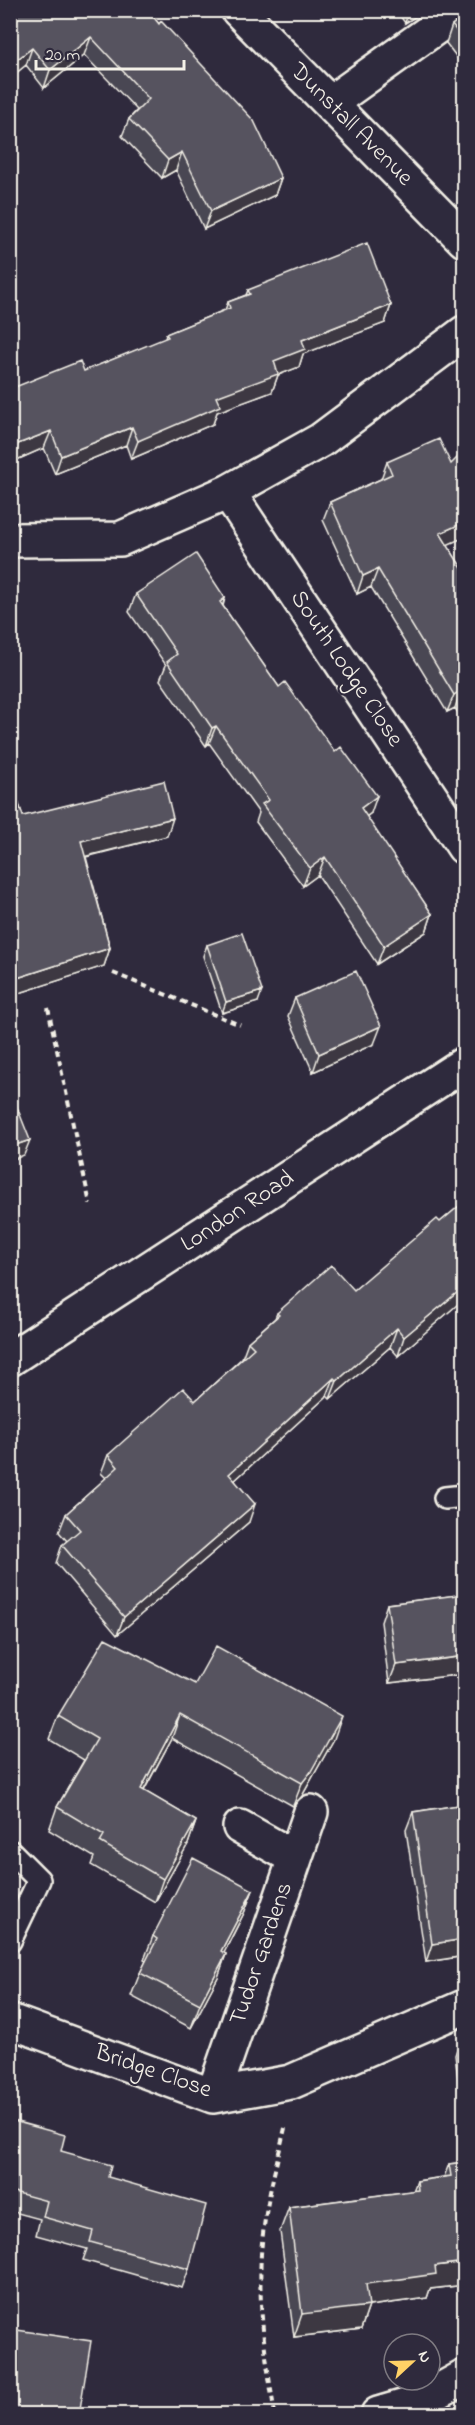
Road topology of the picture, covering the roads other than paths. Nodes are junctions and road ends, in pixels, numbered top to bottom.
1 (238, 10) edge
2 (460, 10) edge
3 (330, 104) junction
4 (465, 240) edge
5 (465, 333) edge
6 (228, 492) junction
7 (10, 540) edge
8 (465, 847) edge
9 (465, 1064) edge
10 (10, 1359) edge
11 (311, 1812) dead end
12 (240, 1827) dead end
13 (10, 1851) edge
14 (295, 1858) junction
15 (10, 1941) edge
16 (465, 2007) edge
17 (10, 2021) edge
18 (213, 2096) junction
19 (465, 2377) edge
20 (422, 2408) edge
21 (378, 2415) edge

1 - 3 street, Dunstall Avenue
2 - 3 street
3 - 4 street, Dunstall Avenue
5 - 6 street
6 - 7 street
6 - 8 street, South Lodge Close
9 - 10 street, London Road
11 - 14 street, Tudor Gardens
12 - 14 street
13 - 15 lane
14 - 18 street, Tudor Gardens
16 - 18 street, Bridge Close
17 - 18 street, Bridge Close
19 - 20 street
20 - 21 street

